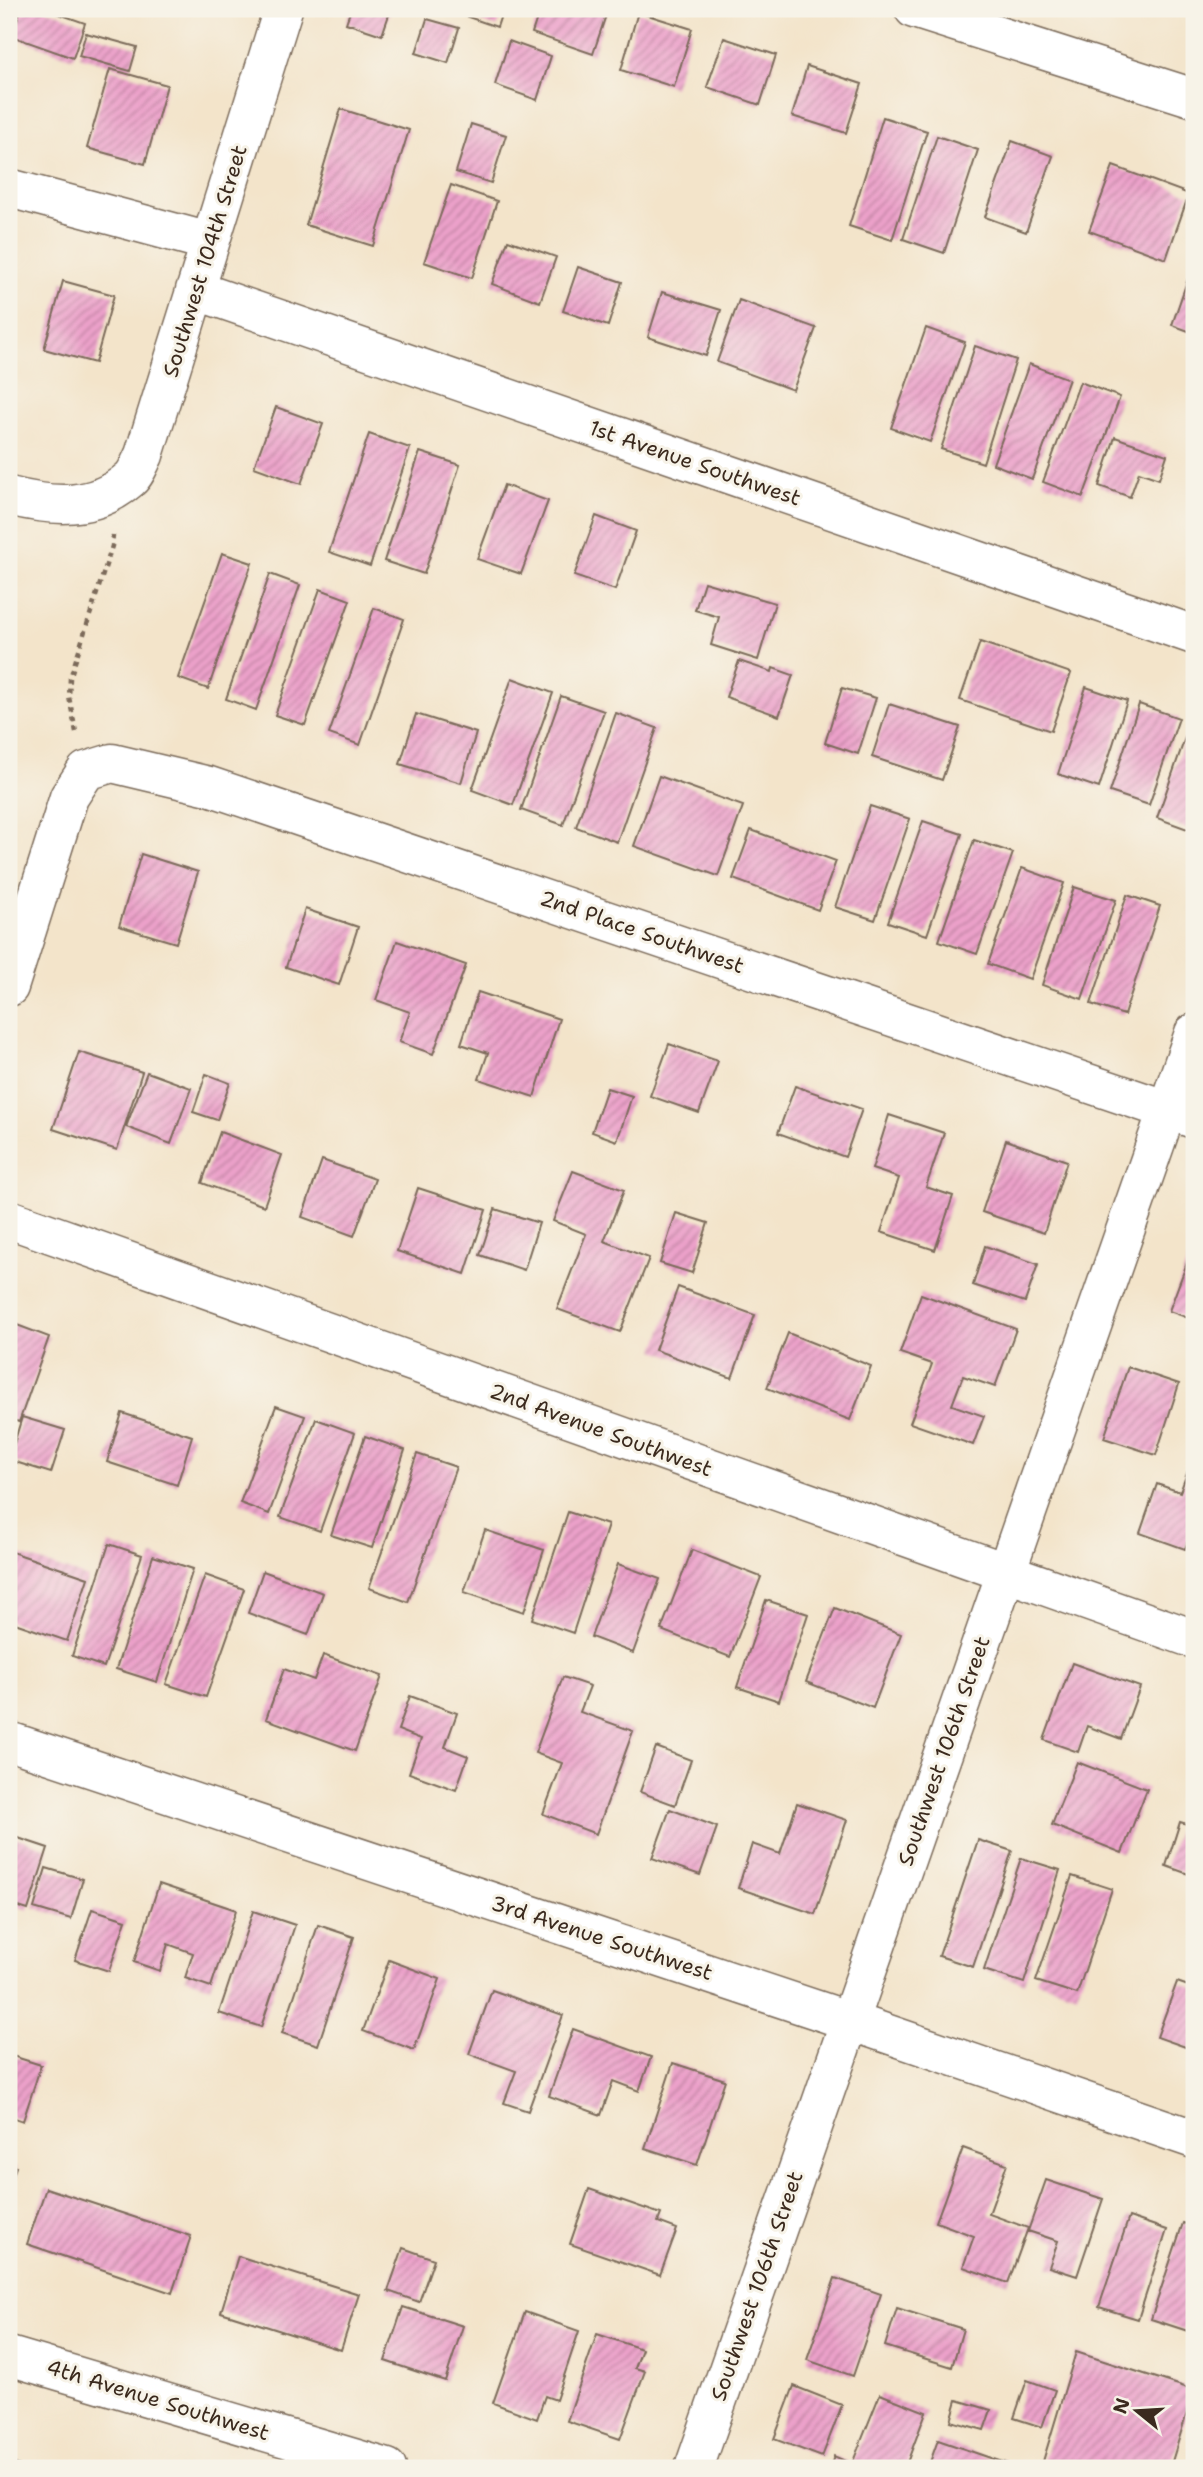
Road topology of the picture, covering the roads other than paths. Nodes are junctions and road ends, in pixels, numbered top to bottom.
1 (283, 9) edge
2 (914, 9) edge
3 (1194, 98) edge
4 (9, 188) edge
5 (210, 242) junction
6 (195, 290) junction
7 (9, 496) edge
8 (1194, 635) edge
9 (9, 987) edge
10 (1194, 1033) edge
11 (1181, 1114) edge
12 (9, 1219) edge
13 (1006, 1574) junction
14 (1194, 1639) edge
15 (9, 1741) edge
16 (850, 2021) junction
17 (1194, 2139) edge
18 (9, 2356) edge
19 (387, 2468) edge
20 (694, 2468) edge

1 - 5 street, Southwest 104th Street
2 - 3 street
4 - 5 street
5 - 6 street, Southwest 104th Street
6 - 7 street, Southwest 104th Street
6 - 8 street, 1st Avenue Southwest
9 - 11 street, 2nd Place Southwest
10 - 11 street, Southwest 106th Street
11 - 13 street, Southwest 106th Street
12 - 13 street, 2nd Avenue Southwest
13 - 14 street, 2nd Avenue Southwest
13 - 16 street, Southwest 106th Street
15 - 16 street, 3rd Avenue Southwest
16 - 17 street, 3rd Avenue Southwest
16 - 20 street, Southwest 106th Street
18 - 19 street, 4th Avenue Southwest

